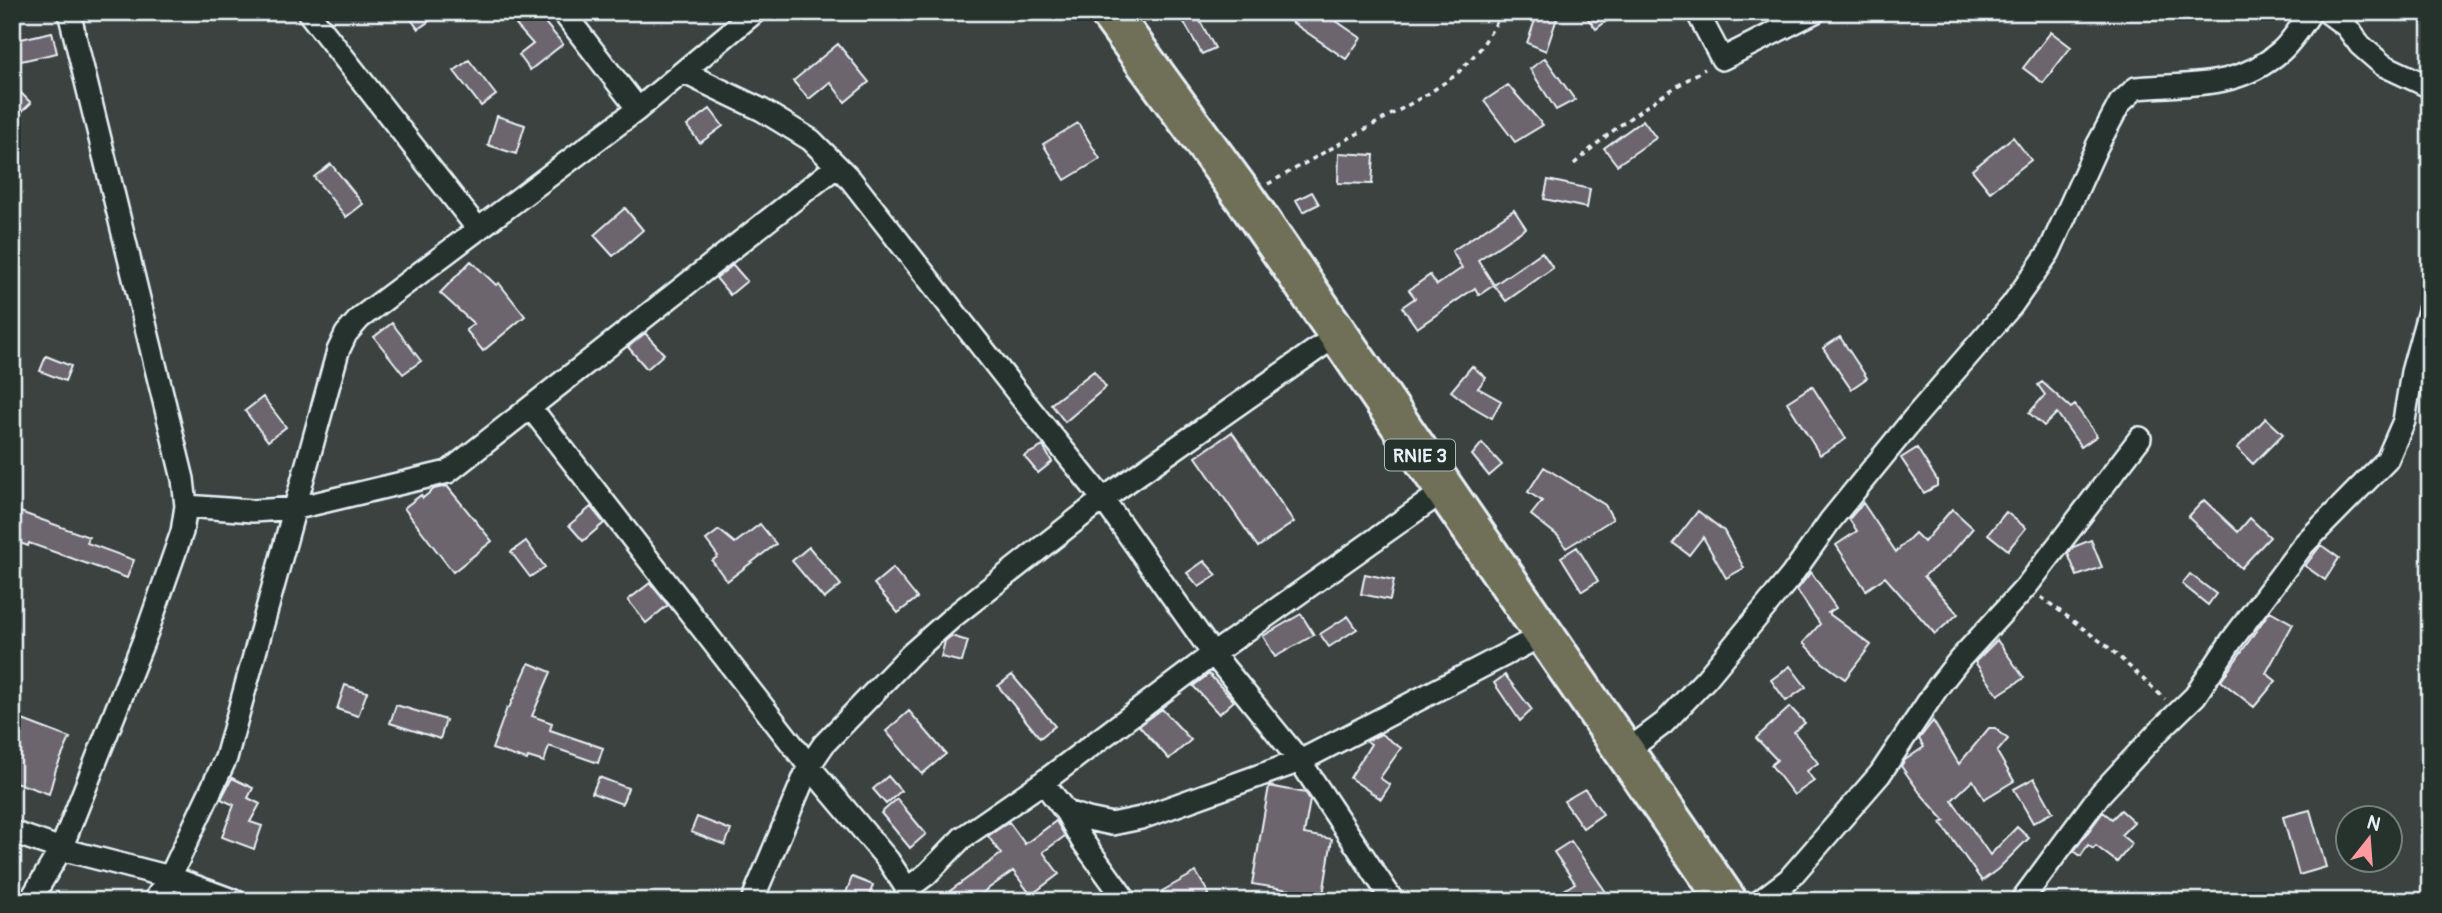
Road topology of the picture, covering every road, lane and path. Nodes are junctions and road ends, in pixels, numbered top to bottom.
1 (69, 12) edge
2 (308, 12) edge
3 (563, 12) edge
4 (755, 12) edge
5 (1109, 12) edge
6 (1503, 12) edge
7 (1698, 12) edge
8 (1815, 12) edge
9 (2311, 12) edge
10 (2327, 12) edge
11 (1722, 59) junction
12 (683, 72) junction
13 (2430, 87) edge
14 (638, 109) junction
15 (1574, 164) dead end
16 (837, 166) junction
17 (1244, 197) junction
18 (478, 229) junction
19 (2430, 307) edge
20 (1337, 335) junction
21 (531, 408) junction
22 (2140, 438) dead end
23 (1444, 491) junction
24 (1103, 499) junction
25 (187, 506) junction
26 (296, 508) junction
27 (2026, 587) junction
28 (1544, 635) junction
29 (1213, 654) junction
30 (2179, 712) junction
31 (1624, 753) junction
32 (1300, 761) junction
33 (809, 766) junction
34 (1043, 782) junction
35 (1066, 812) junction
36 (12, 832) edge
37 (61, 849) junction
38 (170, 877) junction
39 (911, 895) edge
40 (30, 901) edge
41 (154, 901) edge
42 (235, 901) edge
43 (752, 901) edge
44 (1126, 901) edge
45 (1393, 901) edge
46 (1727, 901) edge
47 (1760, 901) edge
48 (2021, 901) edge

1 - 25 street
2 - 18 street
3 - 14 street
4 - 12 street
5 - 17 highway, RNIE 3
6 - 17 path
7 - 11 street
8 - 11 street
9 - 31 street
10 - 13 street
11 - 15 path
12 - 14 street
12 - 16 street
14 - 18 street
16 - 21 street
16 - 24 street
17 - 20 highway, RNIE 3
18 - 26 street
19 - 30 street
20 - 23 highway, RNIE 3
20 - 24 street
21 - 26 street
21 - 33 street
22 - 27 street
23 - 28 highway, RNIE 3
23 - 29 street
24 - 29 street
24 - 33 street
25 - 26 street
25 - 37 street
26 - 38 street
27 - 30 path
27 - 47 street
28 - 31 highway, RNIE 3
28 - 32 street
29 - 32 street
29 - 34 street
30 - 48 street
31 - 46 highway, RNIE 3
32 - 35 street
32 - 45 street
33 - 39 street
33 - 43 street
34 - 35 street
34 - 39 street
35 - 44 street
36 - 37 street
37 - 38 street
37 - 40 street
38 - 41 street
38 - 42 street

